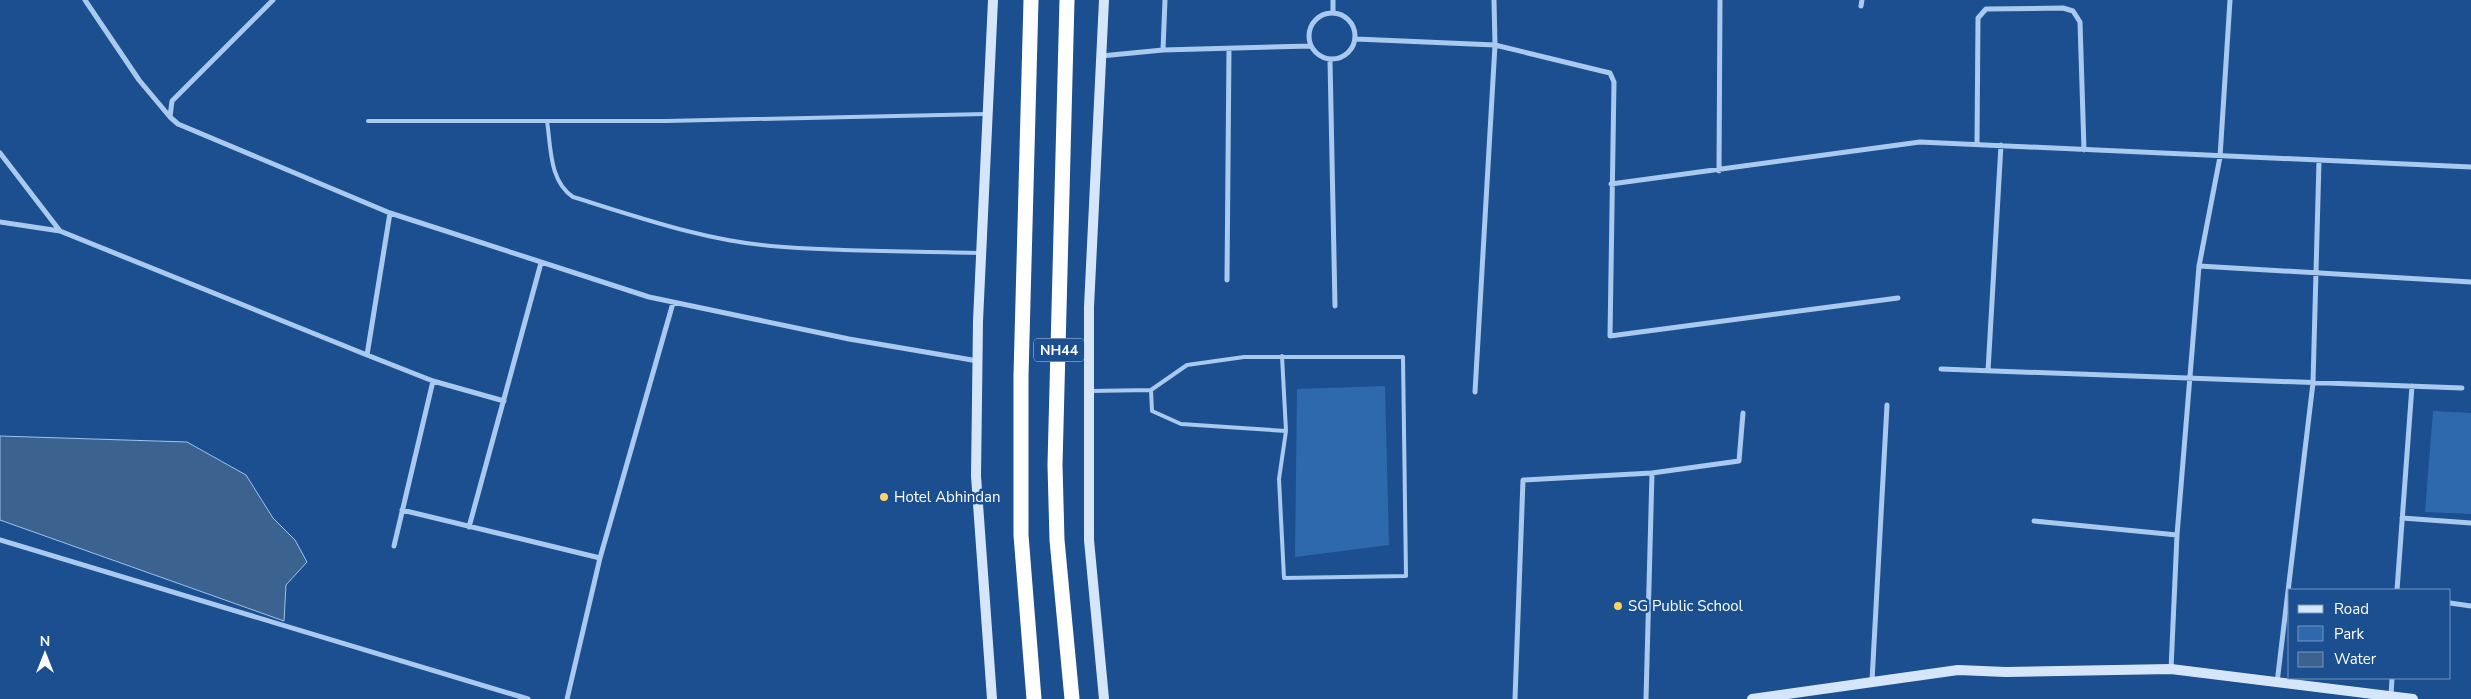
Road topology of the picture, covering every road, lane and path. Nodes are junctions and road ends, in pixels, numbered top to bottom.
1 (85, 0) edge
2 (272, 0) edge
3 (992, 0) edge
4 (1031, 0) edge
5 (1067, 0) edge
6 (1104, 0) edge
7 (1165, 0) edge
8 (1333, 0) edge
9 (1494, 0) edge
10 (1720, 0) edge
11 (2230, 0) edge
12 (1333, 12) junction
13 (1356, 39) junction
14 (1495, 45) junction
15 (1311, 46) junction
16 (1229, 49) junction
17 (1163, 50) junction
18 (1101, 56) junction
19 (1330, 60) junction
20 (989, 114) junction
21 (170, 117) junction
22 (368, 121) dead end
23 (547, 121) junction
24 (1977, 143) junction
25 (2001, 145) junction
26 (2084, 150) junction
27 (0, 153) edge
28 (2220, 156) junction
29 (2319, 161) junction
30 (2471, 167) edge
31 (1719, 171) junction
32 (1611, 184) junction
33 (390, 213) junction
34 (0, 222) edge
35 (60, 231) junction
36 (982, 253) junction
37 (541, 263) junction
38 (2199, 266) junction
39 (2315, 272) junction
40 (1227, 280) dead end
41 (2471, 282) edge
42 (1898, 298) dead end
43 (673, 303) junction
44 (1336, 306) dead end
45 (367, 355) junction
46 (1282, 356) junction
47 (978, 361) junction
48 (1942, 370) dead end
49 (1988, 371) junction
50 (2192, 378) junction
51 (433, 381) junction
52 (2313, 383) junction
53 (2412, 386) junction
54 (2462, 388) dead end
55 (1151, 390) junction
56 (1089, 391) junction
57 (1475, 392) dead end
58 (504, 400) junction
59 (1887, 405) dead end
60 (1743, 413) dead end
61 (1286, 430) junction
62 (1652, 472) junction
63 (402, 510) junction
64 (2402, 518) junction
65 (2034, 521) dead end
66 (2471, 523) edge
67 (469, 526) junction
68 (2177, 535) junction
69 (0, 540) edge
70 (394, 546) dead end
71 (600, 558) junction
72 (2288, 589) edge
73 (2397, 589) edge
74 (2288, 592) edge
75 (2451, 603) edge
76 (2471, 606) edge
77 (2171, 669) junction
78 (2392, 679) edge
79 (1872, 681) junction
80 (2277, 684) junction
81 (2391, 696) junction
82 (528, 699) edge
83 (567, 699) edge
84 (992, 699) edge
85 (1034, 699) edge
86 (1072, 699) edge
87 (1104, 699) edge
88 (1515, 699) edge
89 (1646, 699) edge
90 (1752, 699) edge
91 (2413, 699) edge

1 - 21 street
2 - 21 street
3 - 20 street
4 - 85 highway, NH44
5 - 86 highway, NH44
6 - 18 street
7 - 17 street
8 - 12 street
9 - 14 street
10 - 31 street
11 - 28 street
12 - 13 street
12 - 15 street
13 - 14 street
13 - 19 street
14 - 32 street
14 - 57 street
15 - 16 street
15 - 19 street
16 - 17 street
16 - 40 street
17 - 18 street
18 - 56 street
19 - 44 street
20 - 23 lane
20 - 36 street
21 - 33 street
22 - 23 lane
23 - 36 lane
24 - 25 street
24 - 26 street
24 - 31 street
25 - 26 street
25 - 49 street
26 - 28 street
27 - 35 street
28 - 29 street
28 - 38 street
29 - 30 street
29 - 39 street
31 - 32 street
32 - 42 street
33 - 37 street
33 - 45 street
34 - 35 street
35 - 45 street
36 - 47 street
37 - 43 street
37 - 58 street
38 - 39 street
38 - 50 street
39 - 41 street
39 - 52 street
43 - 47 street
43 - 71 street
45 - 51 street
46 - 55 lane
46 - 61 lane
46 - 61 lane
47 - 84 street
48 - 49 street
49 - 50 street
50 - 52 street
50 - 68 street
51 - 58 street
51 - 63 street
52 - 53 street
52 - 72 street
53 - 54 street
53 - 64 street
55 - 56 lane
55 - 61 lane
56 - 87 street
58 - 67 street
59 - 79 street
60 - 62 street
62 - 88 street
62 - 89 street
63 - 67 street
63 - 70 street
64 - 66 street
64 - 73 street
65 - 68 street
67 - 71 street
68 - 77 street
69 - 82 street
71 - 83 street
74 - 80 street
75 - 76 street
77 - 79 street
77 - 80 street
78 - 81 street
79 - 90 street
80 - 81 street
81 - 91 street

